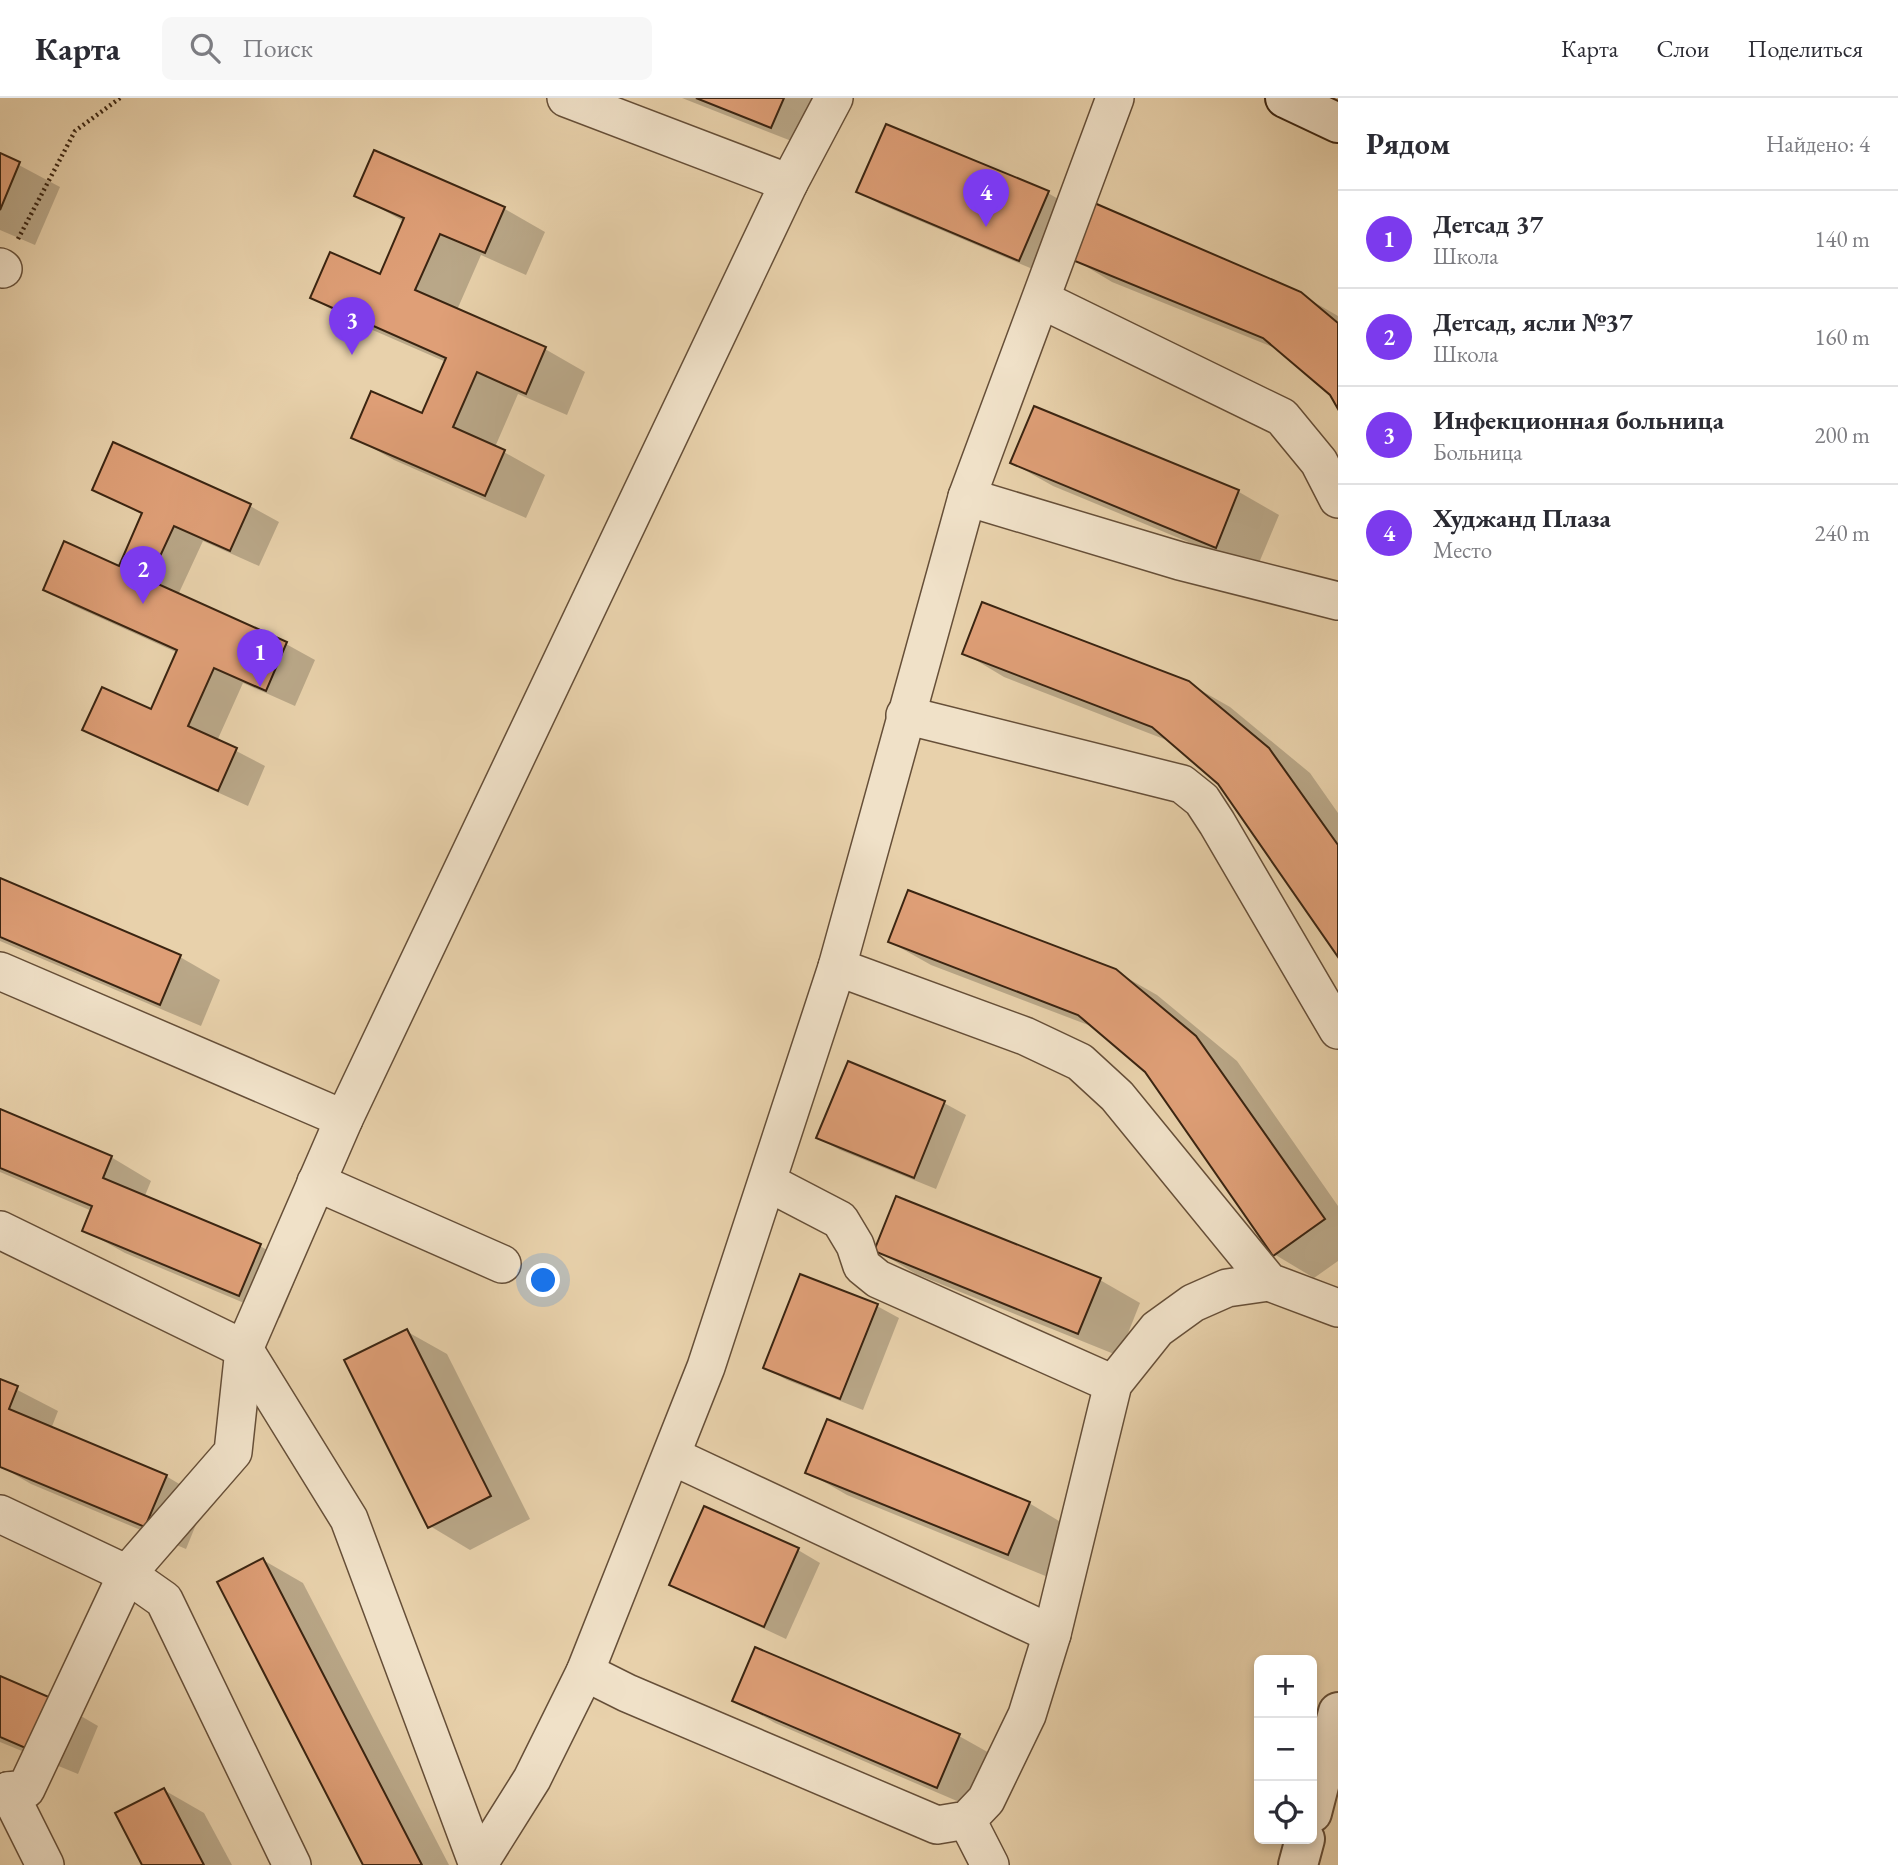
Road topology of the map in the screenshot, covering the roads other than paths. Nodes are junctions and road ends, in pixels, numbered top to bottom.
1 (566, 98) edge
2 (834, 98) edge
3 (1115, 98) edge
4 (1285, 98) edge
5 (1338, 123) edge
6 (789, 183) junction
7 (1042, 300) junction
8 (967, 497) junction
9 (1338, 499) edge
10 (1338, 601) edge
11 (905, 715) junction
12 (837, 967) junction
13 (0, 971) edge
14 (1338, 1030) edge
15 (344, 1119) junction
16 (316, 1182) junction
17 (769, 1183) junction
18 (0, 1230) edge
19 (502, 1264) dead end
20 (1269, 1282) junction
21 (1338, 1308) edge
22 (244, 1349) junction
23 (1113, 1384) junction
24 (672, 1456) junction
25 (0, 1514) edge
26 (127, 1574) junction
27 (1052, 1634) junction
28 (585, 1672) junction
29 (1338, 1712) edge
30 (8, 1788) edge
31 (1317, 1794) edge
32 (967, 1820) junction
33 (1304, 1844) edge
34 (45, 1865) edge
35 (292, 1865) edge
36 (478, 1865) edge
37 (990, 1865) edge
38 (1298, 1865) edge

1 - 6 street
2 - 6 street
3 - 7 street
4 - 5 street
6 - 15 street
7 - 8 street
7 - 9 street
8 - 10 street
8 - 11 street
11 - 12 street
11 - 14 street
12 - 17 street
12 - 20 street
13 - 15 street
15 - 16 street
16 - 19 street
16 - 22 street
17 - 23 street
17 - 24 street
18 - 22 street
20 - 21 street
20 - 23 street
22 - 26 street
22 - 36 street
23 - 27 street
24 - 27 street
24 - 28 street
25 - 26 street
26 - 30 street
26 - 35 street
27 - 32 street
28 - 32 street
28 - 36 street
29 - 31 street
30 - 34 street
32 - 37 street
33 - 38 street

